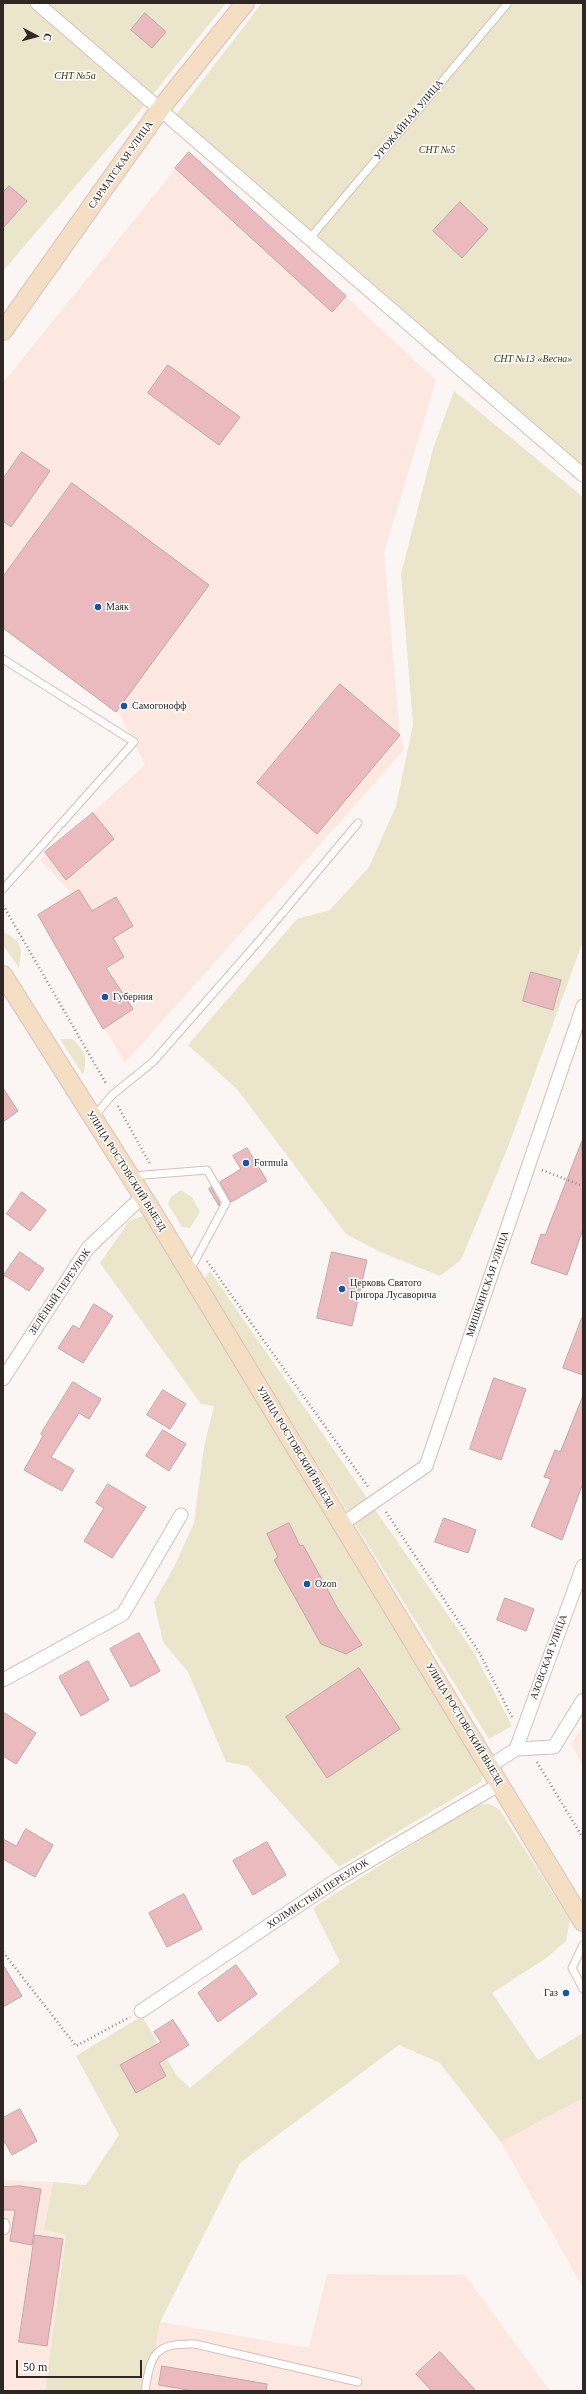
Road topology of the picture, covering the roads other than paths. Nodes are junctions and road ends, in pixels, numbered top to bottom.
1 (37, 3) edge
2 (245, 3) edge
3 (508, 3) edge
4 (160, 108) junction
5 (310, 238) junction
6 (3, 331) edge
7 (581, 469) edge
8 (3, 659) edge
9 (358, 823) dead end
10 (3, 889) edge
11 (3, 974) edge
12 (583, 1006) edge
13 (93, 1118) junction
14 (130, 1177) junction
15 (143, 1196) junction
16 (188, 1272) junction
17 (3, 1379) edge
18 (181, 1515) dead end
19 (342, 1524) junction
20 (583, 1566) edge
21 (3, 1680) edge
22 (583, 1700) edge
23 (522, 1748) junction
24 (490, 1766) junction
25 (500, 1784) junction
26 (583, 1922) edge
27 (583, 1945) edge
28 (583, 1989) edge
29 (141, 2011) road end
30 (358, 2382) dead end
31 (145, 2391) edge

1 - 4 street
2 - 4 main road, САРМАТСКАЯ УЛИЦА
3 - 5 lane, УРОЖАЙНАЯ УЛИЦА
4 - 5 street
4 - 6 main road, САРМАТСКАЯ УЛИЦА
5 - 7 street
8 - 10 lane
9 - 13 lane
11 - 13 main road, УЛИЦА РОСТОВСКИЙ ВЫЕЗД
12 - 19 street, МИШКИНСКАЯ УЛИЦА
13 - 14 main road, УЛИЦА РОСТОВСКИЙ ВЫЕЗД
14 - 15 main road, УЛИЦА РОСТОВСКИЙ ВЫЕЗД
14 - 16 lane
15 - 16 main road, УЛИЦА РОСТОВСКИЙ ВЫЕЗД
15 - 17 street, ЗЕЛЁНЫЙ ПЕРЕУЛОК
16 - 19 main road, УЛИЦА РОСТОВСКИЙ ВЫЕЗД
18 - 21 street
19 - 24 main road, УЛИЦА РОСТОВСКИЙ ВЫЕЗД
20 - 23 street, АЗОВСКАЯ УЛИЦА
22 - 23 street
23 - 24 street
24 - 25 main road, УЛИЦА РОСТОВСКИЙ ВЫЕЗД
25 - 26 main road, УЛИЦА РОСТОВСКИЙ ВЫЕЗД
25 - 29 street, ХОЛМИСТЫЙ ПЕРЕУЛОК
27 - 28 lane
30 - 31 lane

